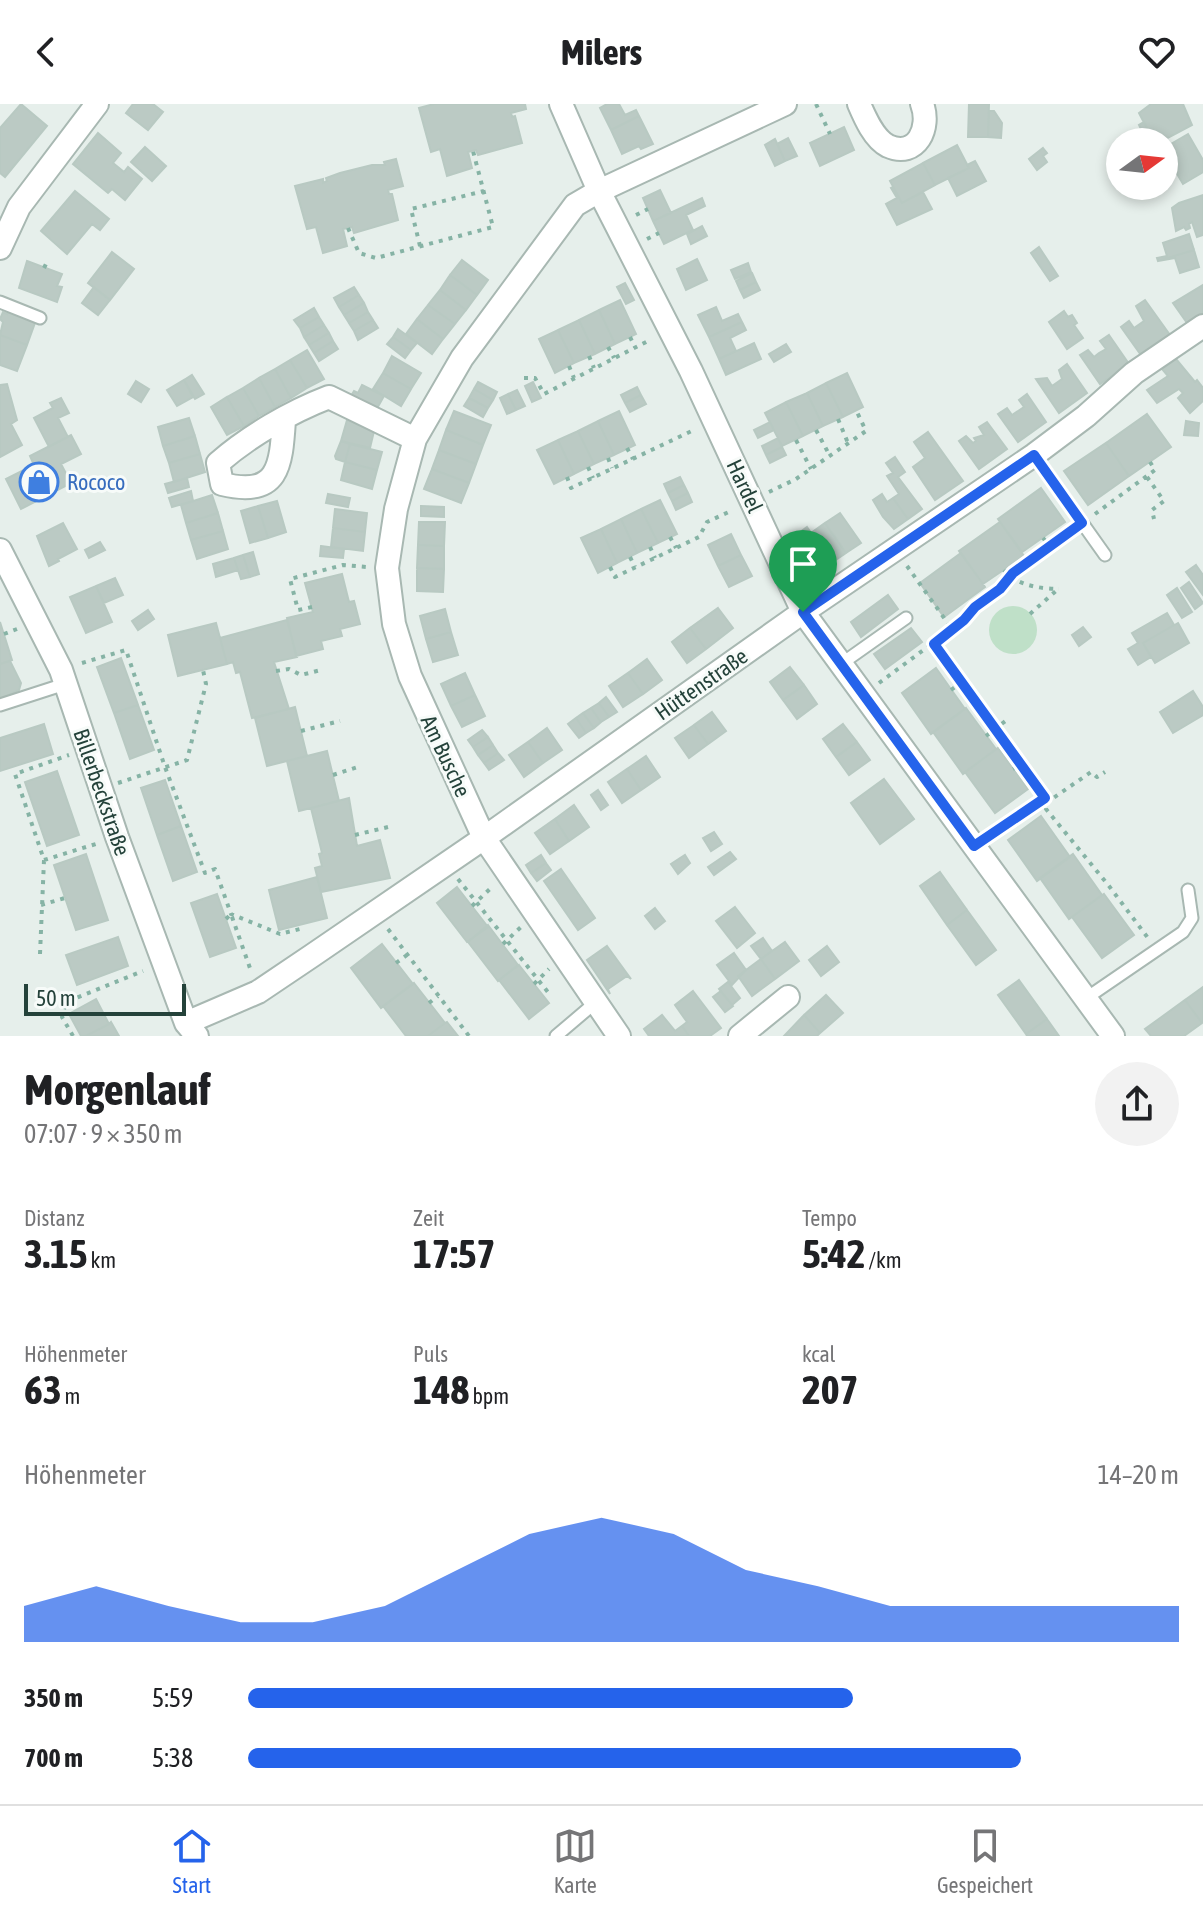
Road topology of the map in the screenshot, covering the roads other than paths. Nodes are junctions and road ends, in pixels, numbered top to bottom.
1 (97, 104) edge
2 (561, 104) edge
3 (785, 104) edge
4 (859, 104) edge
5 (922, 104) edge
6 (599, 191) junction
7 (0, 248) edge
8 (0, 302) edge
9 (40, 318) dead end
10 (1203, 326) edge
11 (284, 420) dead end
12 (415, 439) junction
13 (1034, 455) junction
14 (0, 550) edge
15 (1105, 555) dead end
16 (803, 612) junction
17 (906, 618) dead end
18 (841, 664) junction
19 (63, 677) junction
20 (0, 705) edge
21 (484, 838) junction
22 (1188, 890) dead end
23 (788, 997) dead end
24 (1085, 999) junction
25 (596, 1002) junction
26 (191, 1029) edge
27 (556, 1036) edge
28 (619, 1036) edge
29 (740, 1036) edge
30 (1113, 1036) edge

1 - 7 street
2 - 6 street, Hardel
3 - 6 street, Am Busche
4 - 5 street
6 - 12 street, Am Busche
6 - 16 street, Hardel
8 - 9 lane
10 - 13 street, Hüttenstraße
11 - 12 street
12 - 21 street, Am Busche
13 - 15 lane
13 - 16 street, Hüttenstraße
14 - 19 street, Billerbeckstraße
16 - 18 street, Hardel
16 - 21 street, Hüttenstraße
17 - 18 lane
18 - 24 street, Hardel
19 - 20 lane
19 - 26 street, Billerbeckstraße
21 - 25 street, Am Busche
21 - 26 street, Hüttenstraße
22 - 24 lane
23 - 29 street
24 - 30 street, Hardel
25 - 27 lane
25 - 28 street, Am Busche

